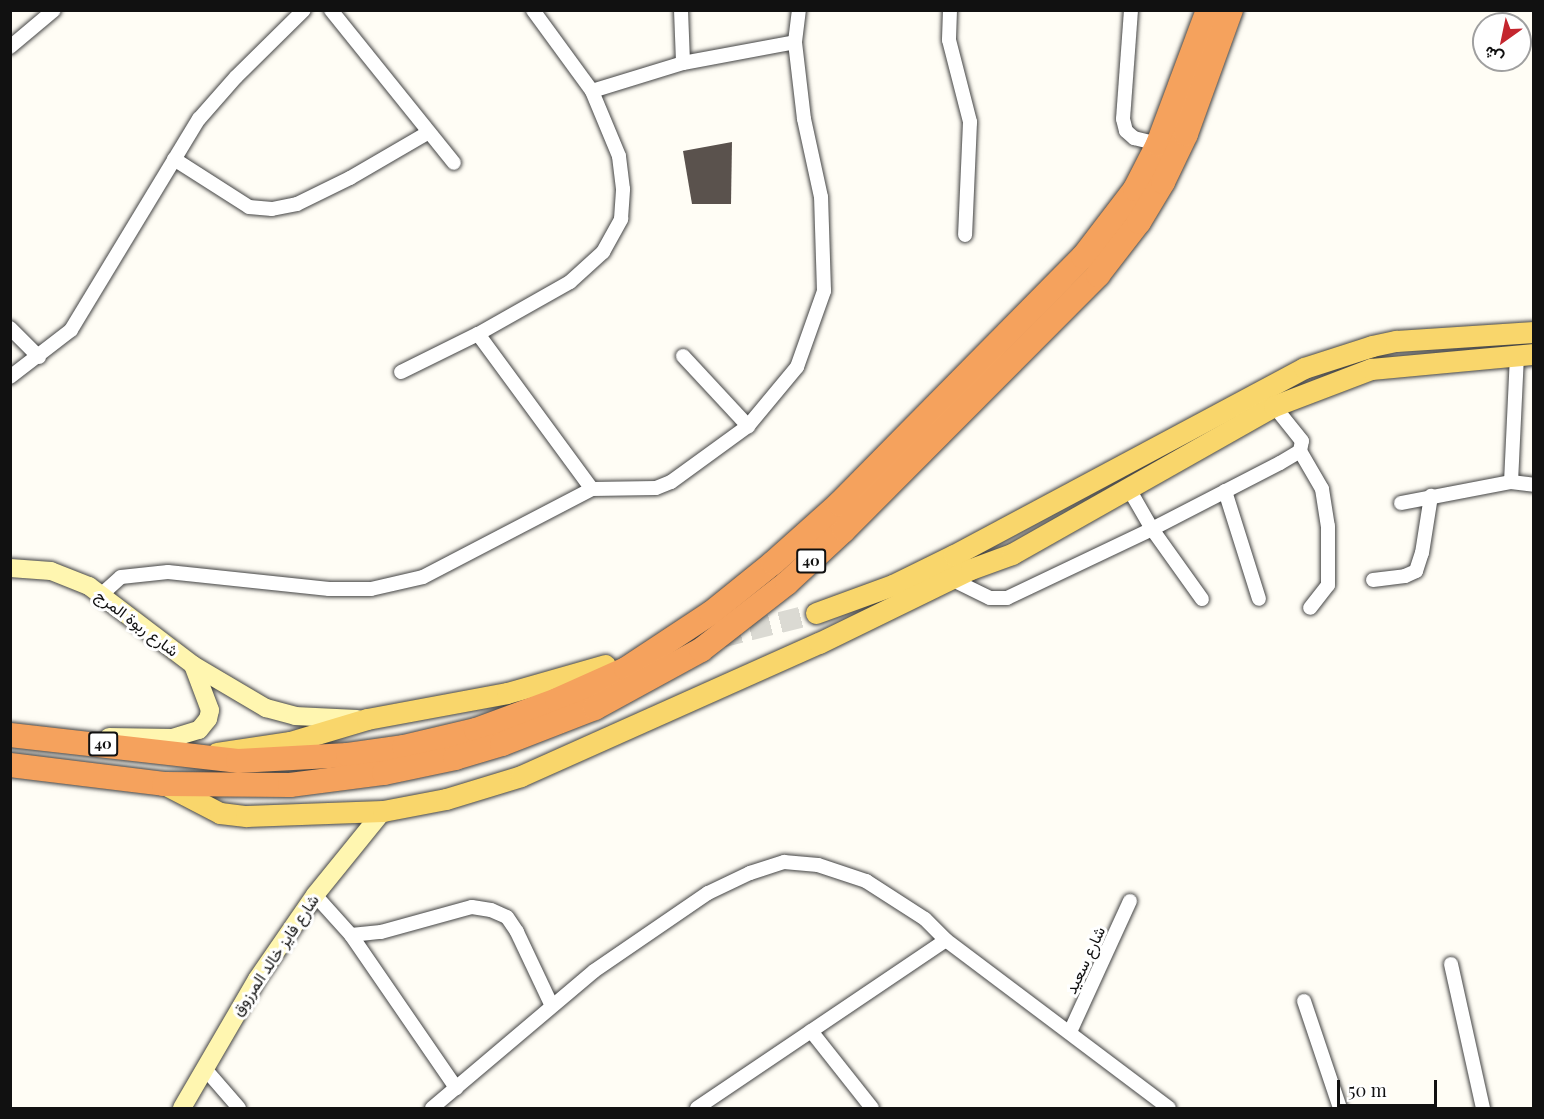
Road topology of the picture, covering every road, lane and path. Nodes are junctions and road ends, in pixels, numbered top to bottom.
1 (54, 10) edge
2 (304, 10) edge
3 (331, 10) edge
4 (533, 10) edge
5 (681, 10) edge
6 (799, 10) edge
7 (950, 10) edge
8 (1131, 10) edge
9 (1208, 10) edge
10 (1231, 10) edge
11 (795, 42) junction
12 (10, 47) edge
13 (683, 63) junction
14 (592, 91) junction
15 (429, 132) junction
16 (1158, 144) junction
17 (174, 159) junction
18 (454, 163) dead end
19 (965, 235) dead end
20 (10, 328) edge
21 (1533, 332) edge
22 (478, 334) junction
23 (1525, 354) edge
24 (682, 356) dead end
25 (39, 357) junction
26 (401, 372) dead end
27 (10, 377) edge
28 (1274, 406) junction
29 (748, 426) junction
30 (1300, 451) junction
31 (1511, 482) junction
32 (1533, 485) edge
33 (592, 489) junction
34 (1129, 489) junction
35 (1225, 491) junction
36 (1431, 496) junction
37 (1401, 503) dead end
38 (1152, 529) junction
39 (10, 568) edge
40 (951, 579) junction
41 (1373, 580) dead end
42 (102, 594) junction
43 (1202, 599) dead end
44 (1259, 599) dead end
45 (1310, 608) dead end
46 (816, 613) tunnel mouth
47 (193, 665) junction
48 (604, 665) dead end
49 (368, 719) junction
50 (10, 735) edge
51 (71, 741) junction
52 (196, 756) junction
53 (10, 765) edge
54 (165, 784) junction
55 (383, 811) junction
56 (315, 895) junction
57 (1130, 901) dead end
58 (351, 935) junction
59 (946, 940) junction
60 (1451, 964) dead end
61 (1304, 1001) dead end
62 (551, 1005) junction
63 (811, 1031) junction
64 (1070, 1032) junction
65 (206, 1070) junction
66 (456, 1088) junction
67 (182, 1108) edge
68 (239, 1108) edge
69 (432, 1108) edge
70 (697, 1108) edge
71 (872, 1108) edge
72 (1169, 1108) edge
73 (1340, 1108) edge
74 (1483, 1108) edge

1 - 12 street
2 - 17 street
3 - 15 street
4 - 14 street
5 - 13 street
6 - 11 street
7 - 19 street
8 - 16 street
9 - 16 highway, 40
10 - 54 highway, 40
11 - 13 street
11 - 29 street
13 - 14 street
14 - 22 street
15 - 17 street
15 - 18 street
16 - 52 highway, 40
17 - 25 street
20 - 25 street
21 - 46 main road
22 - 26 street
22 - 33 street
23 - 28 main road
23 - 31 street
24 - 29 street
25 - 27 street
28 - 30 street
28 - 34 main road
29 - 33 street
30 - 35 street
30 - 45 street
31 - 32 street
31 - 36 street
33 - 42 street
34 - 38 street
34 - 40 main road
35 - 38 street
35 - 44 street
36 - 37 street
36 - 41 street
38 - 40 street
38 - 43 street
39 - 42 street, شارع ربوة المرج
40 - 55 main road
42 - 47 street, شارع ربوة المرج
47 - 49 street, شارع ربوة المرج
47 - 51 street, شارع ربوة المرج
48 - 49 main road
49 - 52 main road
50 - 51 highway, 40
51 - 52 highway, 40
53 - 54 highway, 40
54 - 55 main road
55 - 56 street, شارع فايز خالد المرزوق
56 - 58 street
56 - 65 street, شارع فايز خالد المرزوق
57 - 64 street, شارع سعيد
58 - 62 street
58 - 66 street
59 - 62 street
59 - 63 street
59 - 64 street
60 - 74 street
61 - 73 street
62 - 66 street
63 - 70 street
63 - 71 street
64 - 72 street
65 - 67 street, شارع فايز خالد المرزوق
65 - 68 street
66 - 69 street

